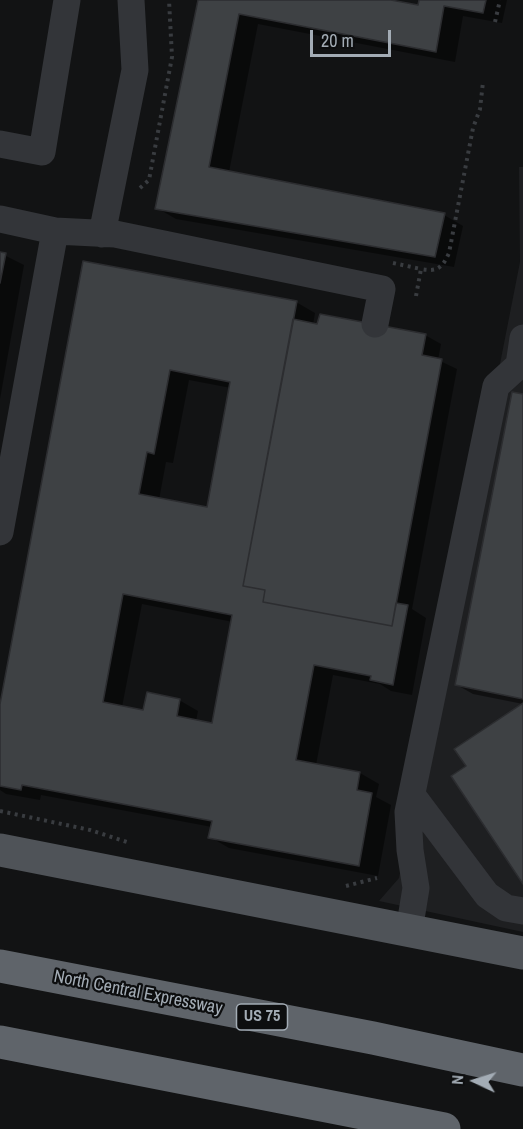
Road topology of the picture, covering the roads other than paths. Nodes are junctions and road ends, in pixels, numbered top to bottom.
1 (67, 0) edge
2 (131, 0) edge
3 (0, 144) edge
4 (0, 219) edge
5 (55, 231) junction
6 (102, 234) junction
7 (375, 324) dead end
8 (522, 350) edge
9 (0, 532) edge
10 (412, 795) junction
11 (0, 850) edge
12 (523, 911) edge
13 (409, 932) junction
14 (523, 953) edge
15 (0, 966) edge
16 (0, 1042) edge
17 (523, 1070) edge
18 (444, 1129) edge

1 - 3 lane
2 - 6 lane
4 - 5 lane
5 - 6 lane
5 - 9 lane
6 - 7 lane
8 - 10 lane
10 - 12 lane
10 - 13 lane
11 - 13 main road
13 - 14 main road
15 - 17 highway, North Central Expressway / US 75
16 - 18 highway

